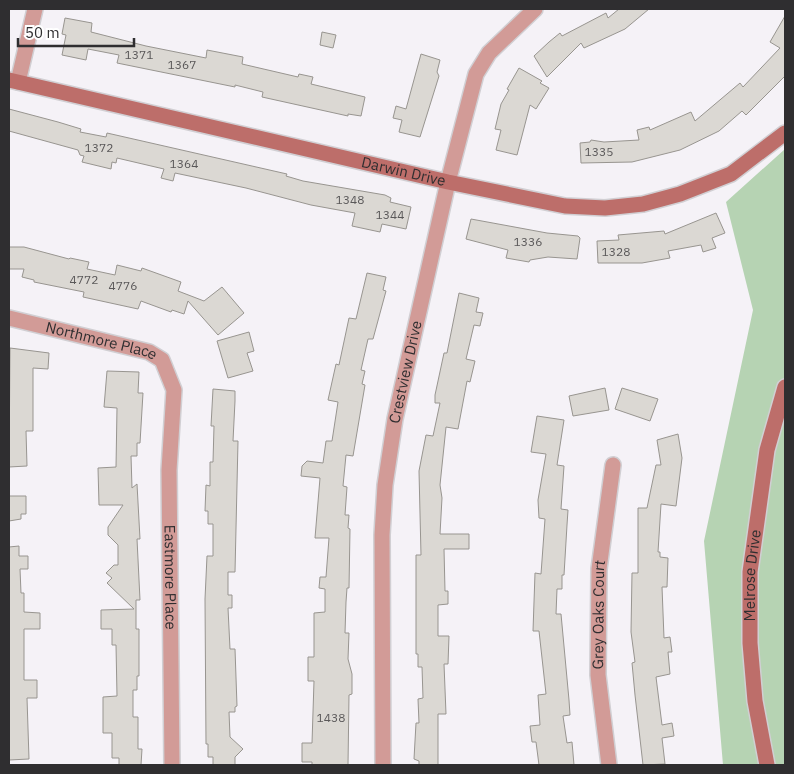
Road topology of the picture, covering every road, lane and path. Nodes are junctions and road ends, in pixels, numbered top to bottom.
1 (34, 9) edge
2 (535, 9) edge
3 (14, 81) edge
4 (785, 133) edge
5 (448, 182) junction
6 (9, 318) edge
7 (785, 387) edge
8 (174, 390) joint
9 (613, 465) dead end
10 (172, 765) edge
11 (384, 765) edge
12 (609, 765) edge
13 (767, 765) edge

1 - 3 street
2 - 5 street, Crestview Drive
3 - 5 street, Darwin Drive
4 - 5 street, Darwin Drive
5 - 11 street, Crestview Drive
6 - 8 street, Northmore Place
7 - 13 street, Melrose Drive
8 - 10 street, Eastmore Place
9 - 12 street, Grey Oaks Court

